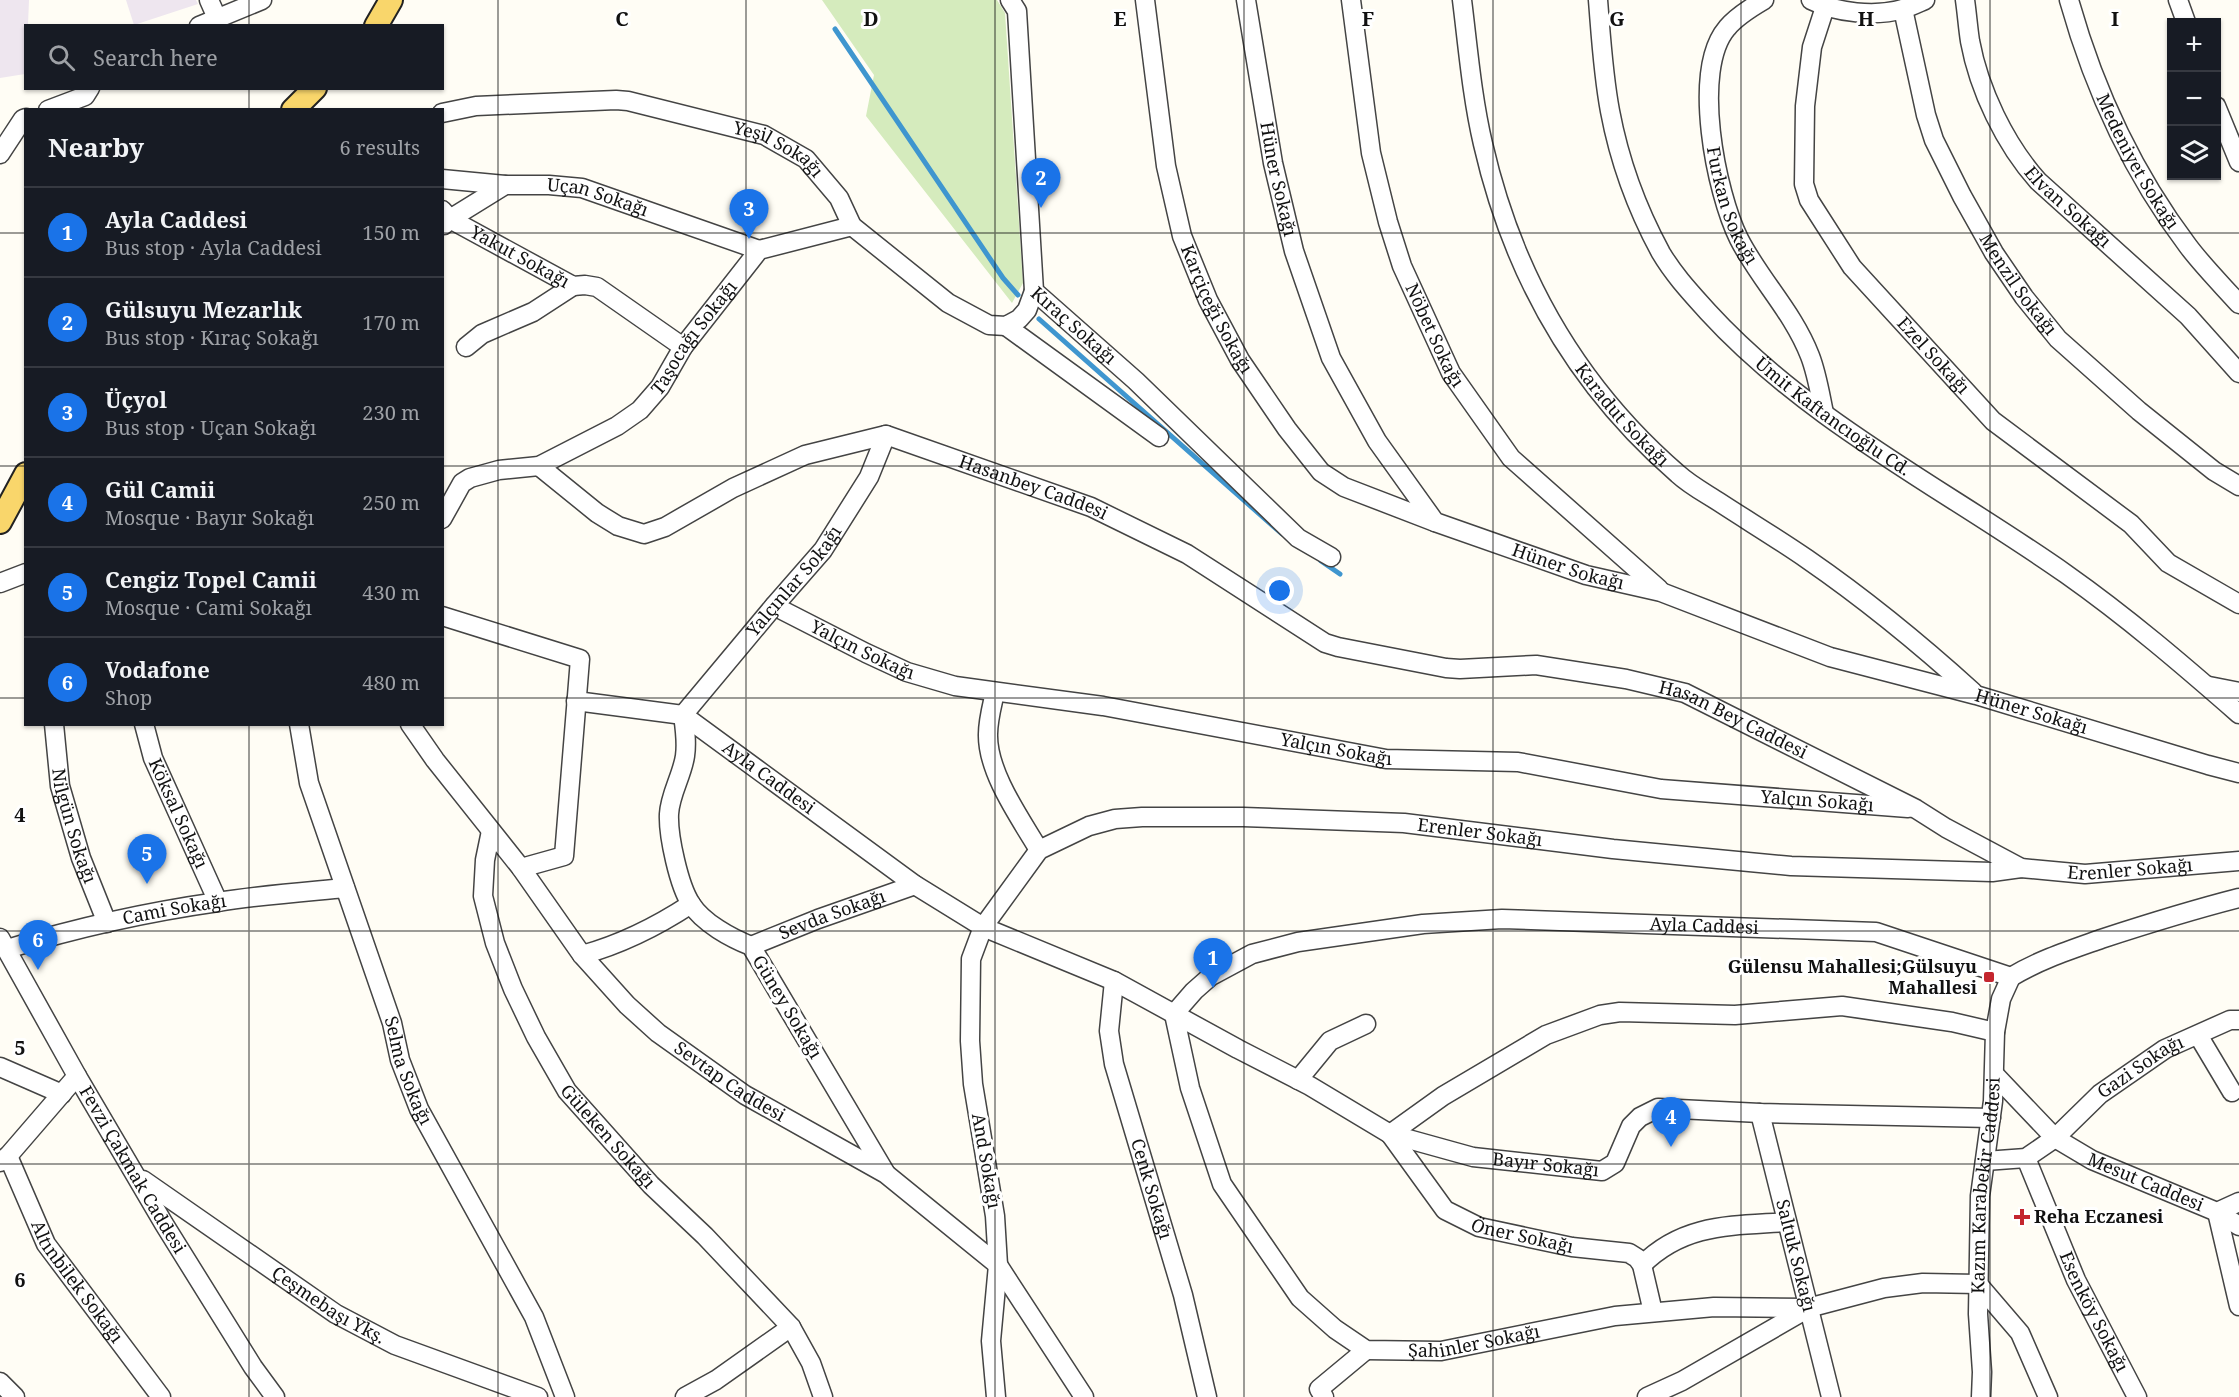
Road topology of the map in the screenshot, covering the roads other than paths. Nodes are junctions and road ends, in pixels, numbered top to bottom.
1 (209, 0) edge
2 (262, 0) edge
3 (391, 0) edge
4 (1010, 0) edge
5 (1145, 0) edge
6 (1246, 0) edge
7 (1351, 0) edge
8 (1462, 0) edge
9 (1598, 0) edge
10 (1764, 0) edge
11 (1925, 0) edge
12 (1965, 0) edge
13 (2069, 0) edge
14 (2178, 0) edge
15 (1818, 3) edge
16 (1903, 9) junction
17 (217, 18) junction
18 (2185, 18) edge
19 (204, 24) edge
20 (377, 24) edge
21 (89, 90) edge
22 (313, 90) edge
23 (53, 108) edge
24 (295, 108) edge
25 (444, 113) edge
26 (2221, 116) edge
27 (24, 119) edge
28 (0, 154) edge
29 (2239, 162) edge
30 (444, 179) edge
31 (505, 185) junction
32 (445, 219) edge
33 (852, 226) junction
34 (759, 250) junction
35 (573, 286) junction
36 (1034, 291) junction
37 (2239, 304) edge
38 (1006, 326) junction
39 (466, 347) dead end
40 (683, 347) junction
41 (2239, 374) edge
42 (1824, 413) junction
43 (886, 435) junction
44 (1159, 437) dead end
45 (539, 466) junction
46 (24, 478) edge
47 (2239, 486) edge
48 (444, 515) edge
49 (0, 522) edge
50 (1435, 522) junction
51 (1331, 557) dead end
52 (24, 574) edge
53 (0, 583) edge
54 (1661, 592) junction
55 (2239, 604) edge
56 (774, 606) junction
57 (444, 617) edge
58 (1536, 665) joint
59 (2209, 686) junction
60 (995, 692) junction
61 (2239, 692) edge
62 (1977, 695) junction
63 (576, 700) junction
64 (2239, 714) edge
65 (683, 715) junction
66 (54, 726) edge
67 (145, 726) edge
68 (299, 726) edge
69 (412, 726) edge
70 (2239, 773) edge
71 (1916, 809) junction
72 (491, 831) junction
73 (1039, 850) junction
74 (2239, 861) edge
75 (521, 868) junction
76 (2021, 868) junction
77 (915, 885) junction
78 (345, 888) junction
79 (2239, 898) edge
80 (218, 902) junction
81 (691, 904) junction
82 (107, 923) junction
83 (983, 927) junction
84 (4, 943) edge
85 (751, 946) junction
86 (582, 955) junction
87 (2011, 977) junction
88 (1114, 981) junction
89 (1174, 1014) junction
90 (2239, 1020) edge
91 (1366, 1024) dead end
92 (1995, 1032) junction
93 (2198, 1035) junction
94 (0, 1068) edge
95 (1995, 1075) junction
96 (76, 1076) junction
97 (1298, 1080) junction
98 (2232, 1092) dead end
99 (62, 1094) junction
100 (1760, 1113) junction
101 (1991, 1118) junction
102 (1390, 1134) junction
103 (2055, 1138) junction
104 (2026, 1158) junction
105 (4, 1159) edge
106 (1985, 1161) junction
107 (886, 1174) junction
108 (138, 1176) junction
109 (2239, 1202) edge
110 (2217, 1212) junction
111 (1787, 1222) junction
112 (2239, 1226) edge
113 (998, 1265) junction
114 (1642, 1265) junction
115 (1978, 1284) junction
116 (2239, 1306) edge
117 (1808, 1308) junction
118 (1653, 1312) junction
119 (791, 1327) junction
120 (1366, 1350) junction
121 (0, 1382) edge
122 (15, 1397) edge
123 (161, 1397) edge
124 (275, 1397) edge
125 (538, 1397) edge
126 (565, 1397) edge
127 (685, 1397) edge
128 (824, 1397) edge
129 (996, 1397) edge
130 (1084, 1397) edge
131 (1207, 1397) edge
132 (1324, 1397) edge
133 (1647, 1397) edge
134 (1831, 1397) edge
135 (1981, 1397) edge
136 (2048, 1397) edge
137 (2137, 1397) edge

1 - 17 street
2 - 17 street
3 - 20 main road
4 - 36 street, Kıraç Sokağı
5 - 50 street, Karçiçeği Sokağı
6 - 50 street, Hüner Sokağı
7 - 54 street, Nöbet Sokağı
8 - 62 street, Karadut Sokağı
9 - 42 street, Ümit Kaftancıoğlu Cd.
10 - 42 street, Furkan Sokağı
11 - 16 street
12 - 41 street, Elvan Sokağı
13 - 37 street, Medeniyet Sokağı
14 - 18 street
15 - 16 street
15 - 55 street, Ezel Sokağı
16 - 47 street, Menzil Sokağı
17 - 19 street
21 - 23 street
22 - 24 main road
25 - 33 street, Yeşil Sokağı
26 - 29 street
27 - 28 street
30 - 31 street, Uçan Sokağı
31 - 32 street
31 - 34 street, Uçan Sokağı
32 - 35 street, Yakut Sokağı
33 - 34 street
33 - 38 street, Yeşil Sokağı
34 - 40 street, Taşocağı Sokağı
35 - 39 street
35 - 40 street, Yakut Sokağı
36 - 38 street
36 - 51 street, Kıraç Sokağı
38 - 44 street
40 - 45 street, Taşocağı Sokağı
42 - 59 street, Ümit Kaftancıoğlu Cd.
43 - 45 street
43 - 56 street, Yalçınlar Sokağı
43 - 58 street, Hasanbey Caddesi
45 - 48 street
46 - 49 main road
50 - 54 street, Hüner Sokağı
52 - 53 street
54 - 62 street, Hüner Sokağı
56 - 60 street, Yalçın Sokağı
56 - 65 street, Yalçınlar Sokağı
57 - 63 street
58 - 71 street, Hasan Bey Caddesi
59 - 61 street
59 - 64 street, Ümit Kaftancıoğlu Cd.
60 - 71 street, Yalçın Sokağı
60 - 73 street
62 - 70 street, Hüner Sokağı
63 - 65 street, Ayla Caddesi
63 - 75 street
65 - 77 street, Ayla Caddesi
65 - 81 street
66 - 82 street, Nilgün Sokağı
67 - 80 street, Köksal Sokağı
68 - 78 street, Selma Sokağı
69 - 72 street, Sevtap Caddesi
71 - 76 street, Erenler Sokağı
72 - 75 street, Sevtap Caddesi
72 - 119 street, Güleken Sokağı
73 - 76 street, Erenler Sokağı
73 - 83 street, Erenler Sokağı
74 - 76 street, Erenler Sokağı
75 - 86 street, Sevtap Caddesi
77 - 83 street, Ayla Caddesi
77 - 85 street, Sevda Sokağı
78 - 80 street, Cami Sokağı
78 - 126 street, Selma Sokağı
79 - 87 street
80 - 82 street, Cami Sokağı
81 - 85 street, Güney Sokağı
81 - 86 street
82 - 84 street, Cami Sokağı
83 - 88 street, Ayla Caddesi
83 - 113 street, And Sokağı
84 - 96 street, Fevzi Çakmak Caddesi
85 - 107 street, Güney Sokağı
86 - 107 street, Sevtap Caddesi
87 - 89 street, Ayla Caddesi
87 - 92 street, Kazım Karabekir Caddesi
88 - 89 street, Ayla Caddesi
88 - 131 street, Cenk Sokağı
89 - 97 street, Bayır Sokağı
89 - 120 street
90 - 93 street, Gazi Sokağı
91 - 97 street
92 - 95 street, Kazım Karabekir Caddesi
92 - 102 street
93 - 98 street
93 - 103 street, Gazi Sokağı
94 - 99 street
95 - 101 street, Kazım Karabekir Caddesi
95 - 103 street, Mesut Caddesi
96 - 99 street
96 - 108 street, Fevzi Çakmak Caddesi
97 - 102 street, Bayır Sokağı
99 - 105 street
100 - 101 street, Bayır Sokağı
100 - 102 street, Bayır Sokağı
100 - 111 street, Saltuk Sokağı
101 - 106 street, Kazım Karabekir Caddesi
102 - 114 street, Öner Sokağı
103 - 104 street, Gazi Sokağı
103 - 110 street, Mesut Caddesi
104 - 106 street
104 - 137 street, Esenköy Sokağı
105 - 123 street, Altınbilek Sokağı
106 - 115 street, Kazım Karabekir Caddesi
107 - 113 street, Sevtap Caddesi
108 - 124 street, Fevzi Çakmak Caddesi
108 - 125 street, Çeşmebaşı Ykş.
109 - 110 street, Mesut Caddesi
110 - 112 street
110 - 116 street
111 - 114 street
111 - 117 street, Saltuk Sokağı
113 - 129 street, And Sokağı
113 - 130 street, Sevtap Caddesi
114 - 118 street
115 - 117 street, Şahinler Sokağı
115 - 135 street, Kazım Karabekir Caddesi
115 - 136 street
117 - 118 street, Şahinler Sokağı
117 - 133 street
117 - 134 street, Saltuk Sokağı
118 - 120 street, Şahinler Sokağı
119 - 127 street
119 - 128 street, Güleken Sokağı
120 - 132 street
121 - 122 street

